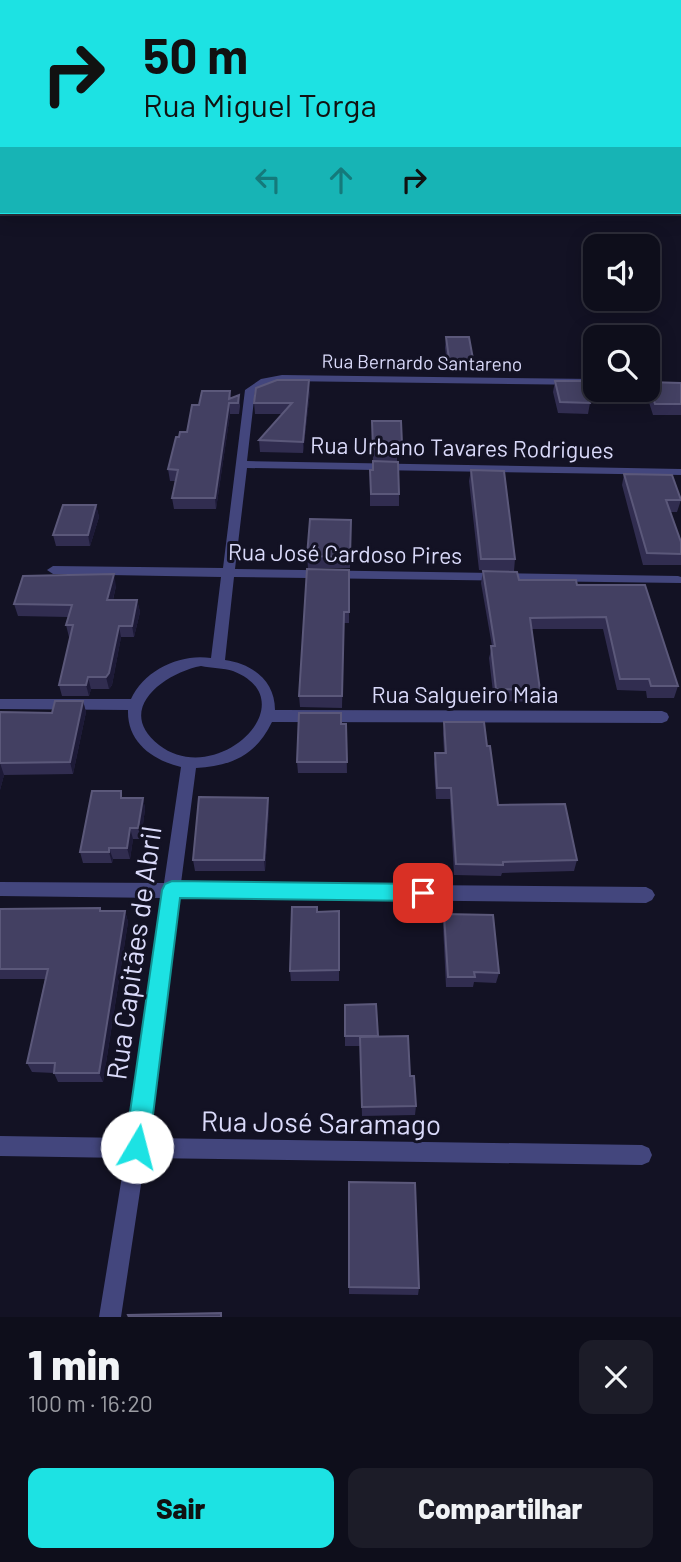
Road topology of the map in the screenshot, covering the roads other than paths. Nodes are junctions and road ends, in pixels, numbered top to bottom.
1 (583, 382) edge
2 (242, 464) junction
3 (681, 472) edge
4 (53, 570) dead end
5 (229, 572) junction
6 (678, 580) dead end
7 (218, 662) junction
8 (0, 704) edge
9 (136, 705) junction
10 (269, 716) junction
11 (662, 717) dead end
12 (189, 762) junction
13 (0, 889) edge
14 (172, 890) junction
15 (646, 895) dead end
16 (0, 1146) edge
17 (137, 1147) junction
18 (642, 1155) dead end
19 (110, 1317) edge

1 - 2 street, Rua Bernardo Santareno
2 - 3 street, Rua Urbano Tavares Rodrigues
2 - 5 street
4 - 5 street, Rua José Cardoso Pires
5 - 6 street, Rua José Cardoso Pires
5 - 7 street
7 - 9 street
7 - 10 street
8 - 9 street
9 - 12 street
10 - 11 street, Rua Salgueiro Maia
10 - 12 street
12 - 14 street, Rua Capitães de Abril
13 - 14 street
14 - 15 street
14 - 17 street, Rua Capitães de Abril
16 - 17 street, Rua José Saramago
17 - 18 street, Rua José Saramago
17 - 19 street, Rua Capitães de Abril

